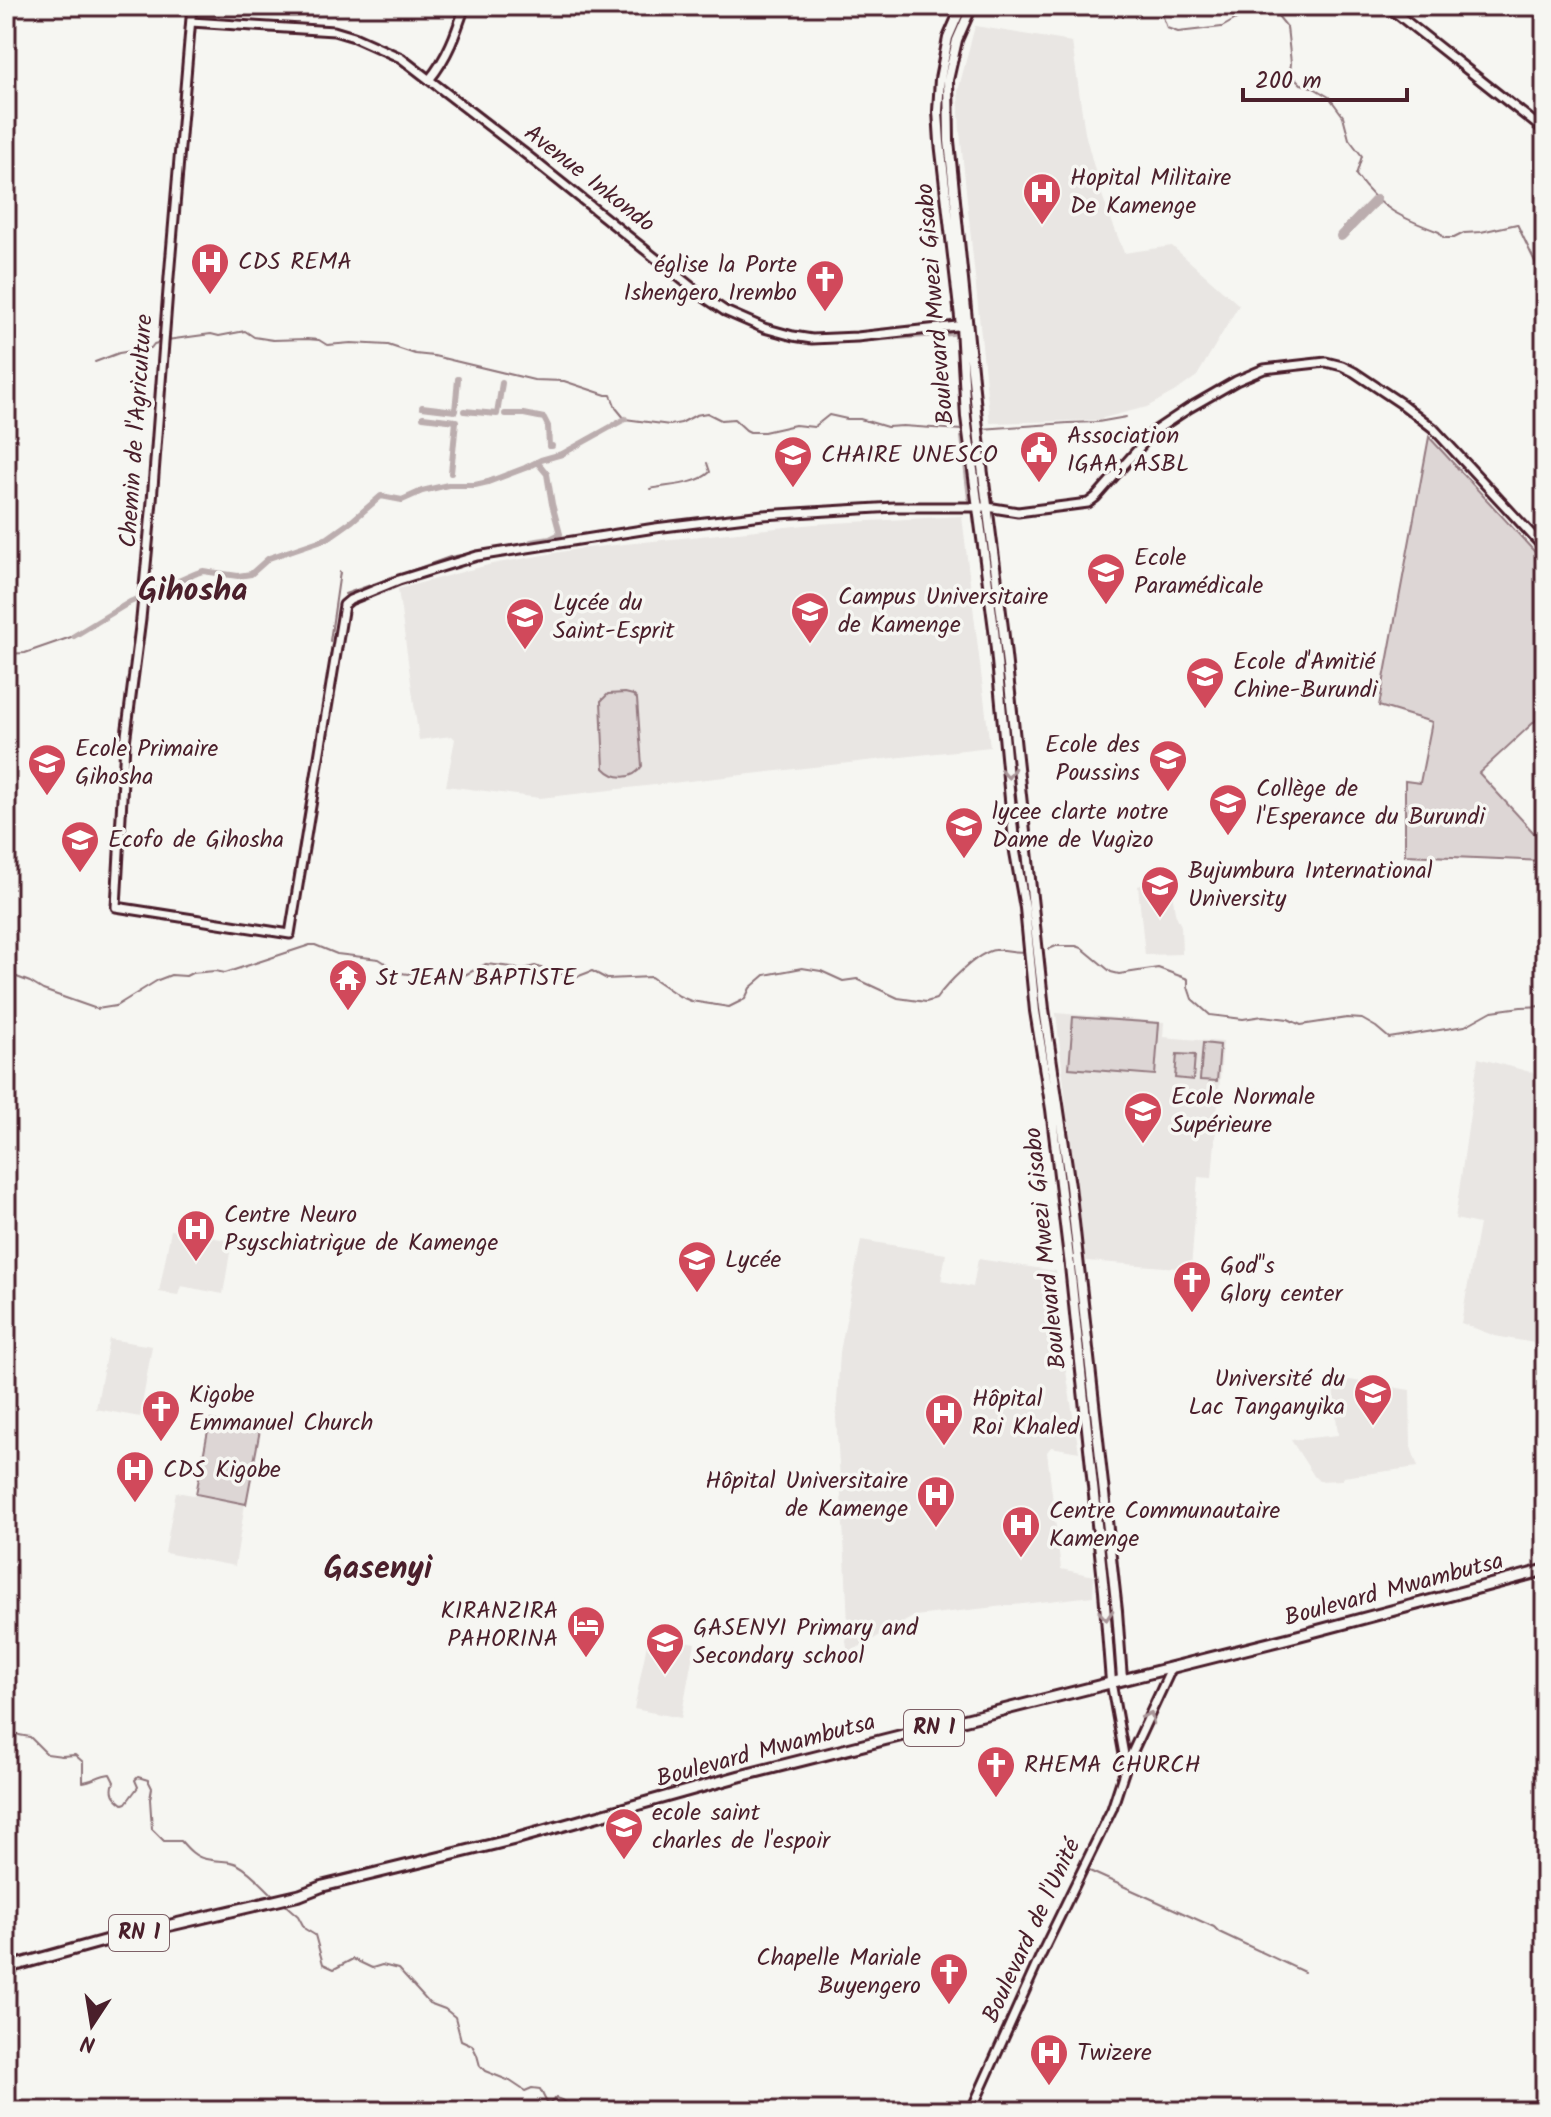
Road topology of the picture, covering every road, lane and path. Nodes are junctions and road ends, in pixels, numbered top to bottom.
1 (192, 6) edge
2 (465, 6) edge
3 (962, 6) edge
4 (972, 6) edge
5 (1387, 6) edge
6 (191, 22) junction
7 (429, 80) junction
8 (1545, 130) edge
9 (955, 236) junction
10 (965, 325) junction
11 (976, 404) junction
12 (965, 405) junction
13 (975, 446) junction
14 (983, 507) junction
15 (1545, 549) edge
16 (1004, 727) junction
17 (1014, 727) junction
18 (1032, 935) junction
19 (1094, 1454) junction
20 (1545, 1570) edge
21 (1172, 1667) junction
22 (1122, 1679) junction
23 (1111, 1682) junction
24 (1126, 1766) junction
25 (6, 1968) edge
26 (971, 2111) edge

1 - 6 street, Chemin de l'Agriculture
2 - 7 street
3 - 9 main road, Boulevard Mwezi Gisabo
4 - 9 main road, Boulevard Mwezi Gisabo
5 - 8 street
6 - 7 street, Avenue Inkondo
6 - 14 street, Chemin de l'Agriculture
7 - 10 street, Avenue Inkondo
9 - 10 main road, Boulevard Mwezi Gisabo
10 - 11 main road, Boulevard Mwezi Gisabo
10 - 12 main road, Boulevard Mwezi Gisabo
11 - 12 main road
11 - 13 main road, Boulevard Mwezi Gisabo
12 - 13 main road, Boulevard Mwezi Gisabo
13 - 14 main road, Boulevard Mwezi Gisabo
14 - 15 street
14 - 16 main road, Boulevard Mwezi Gisabo
14 - 17 main road, Boulevard Mwezi Gisabo
16 - 17 main road
16 -> 18 main road, Boulevard Mwezi Gisabo
17 - 18 main road, Boulevard Mwezi Gisabo
18 - 19 main road, Boulevard Mwezi Gisabo
19 - 22 main road, Boulevard Mwezi Gisabo
19 -> 23 main road, Boulevard Mwezi Gisabo
20 - 21 highway, Boulevard Mwambutsa / RN 1
21 - 22 highway, Boulevard Mwambutsa / RN 1
24 -> 21 street, Boulevard de l'Unité
22 - 23 highway, Boulevard Mwambutsa / RN 1
23 - 24 street, Boulevard de l'Unité
23 - 25 highway, Boulevard Mwambutsa / RN 1
24 - 26 street, Boulevard de l'Unité

